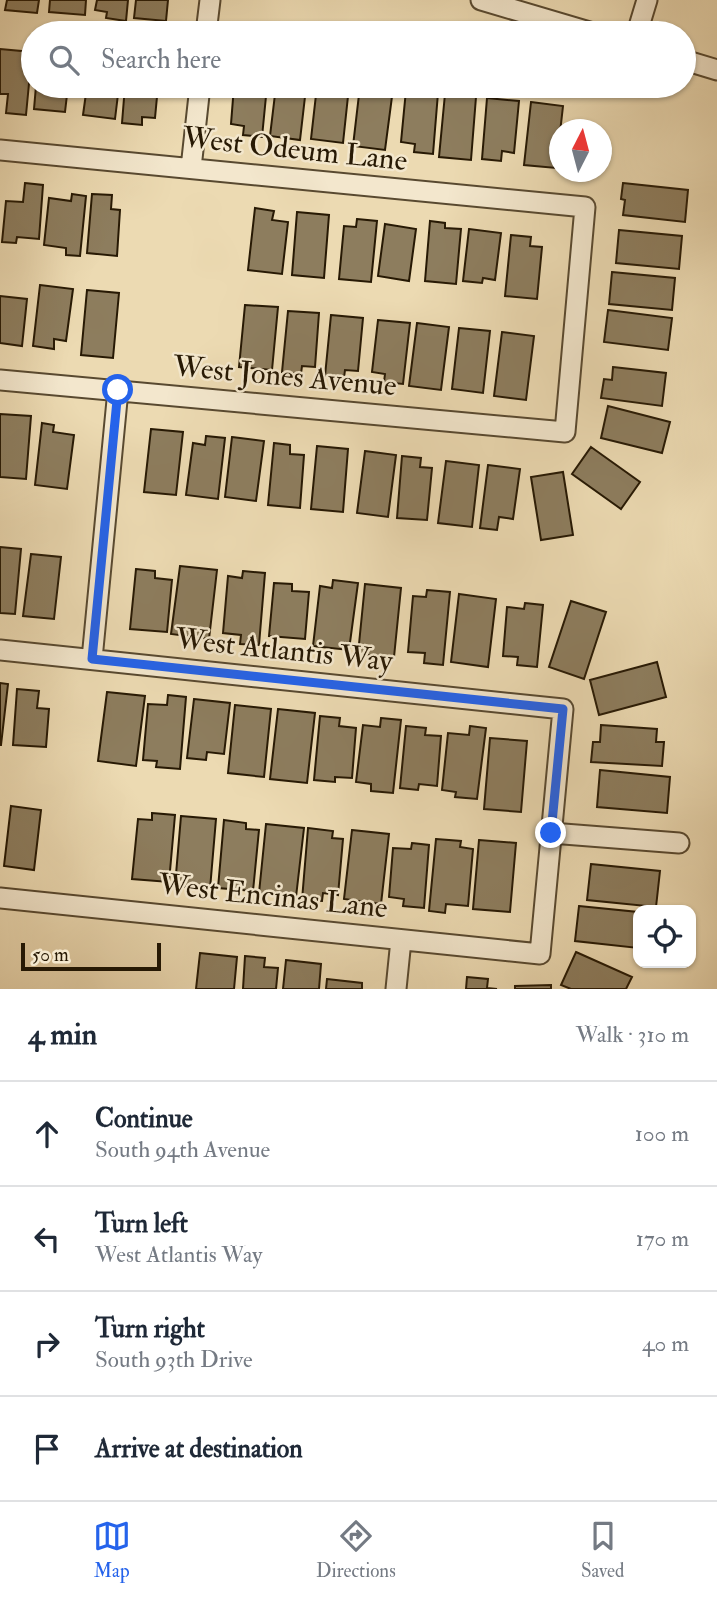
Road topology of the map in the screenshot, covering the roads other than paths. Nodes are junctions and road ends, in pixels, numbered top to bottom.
1 (209, 0) edge
2 (481, 0) edge
3 (647, 0) edge
4 (207, 21) edge
5 (552, 21) edge
6 (641, 21) edge
7 (696, 64) edge
8 (717, 70) edge
9 (199, 98) edge
10 (0, 150) edge
11 (191, 168) junction
12 (0, 380) edge
13 (118, 390) junction
14 (565, 432) joint
15 (0, 650) edge
16 (92, 659) junction
17 (551, 833) junction
18 (679, 843) dead end
19 (0, 898) edge
20 (401, 940) junction
21 (396, 989) edge

1 - 4 street
2 - 5 street
3 - 6 street
7 - 8 street
9 - 11 street
10 - 11 street, West Odeum Lane
11 - 14 street, West Odeum Lane
12 - 13 street, West Jones Avenue
13 - 14 street, West Jones Avenue
13 - 16 street
15 - 16 street, West Atlantis Way
16 - 17 street, West Atlantis Way
17 - 18 street
17 - 20 street, West Encinas Lane
19 - 20 street, West Encinas Lane
20 - 21 street

